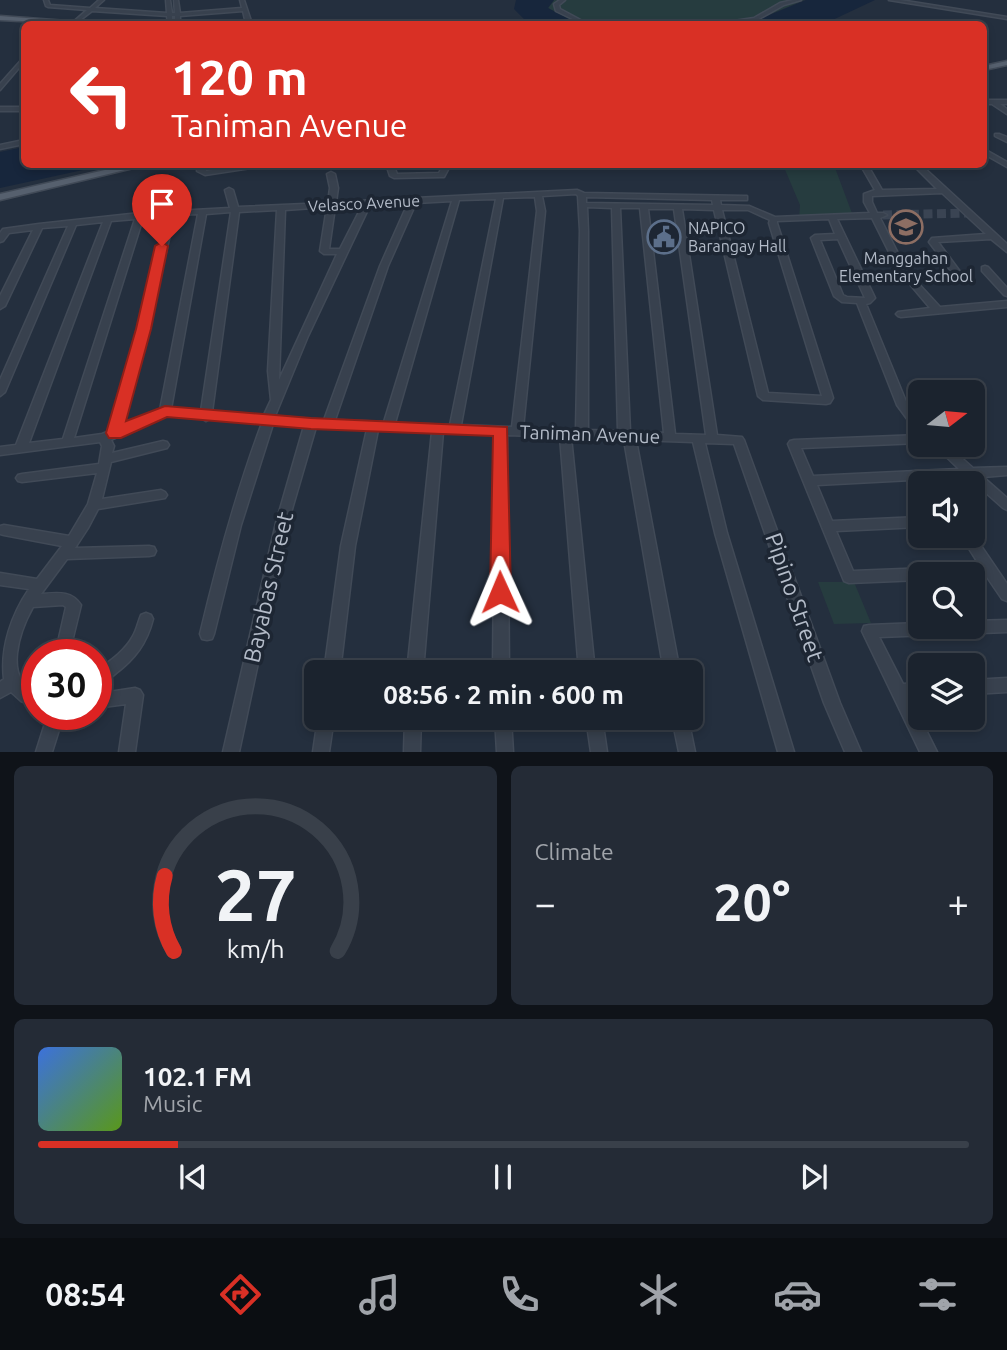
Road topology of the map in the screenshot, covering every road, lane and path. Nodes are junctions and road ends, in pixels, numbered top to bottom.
1 (102, 0) edge
2 (168, 0) edge
3 (176, 0) edge
4 (243, 0) edge
5 (563, 0) edge
6 (799, 0) edge
7 (891, 0) edge
8 (46, 2) edge
9 (90, 9) junction
10 (246, 9) junction
11 (169, 15) junction
12 (177, 15) junction
13 (0, 18) edge
14 (1007, 18) edge
15 (32, 21) edge
16 (76, 21) edge
17 (170, 21) edge
18 (178, 21) edge
19 (248, 21) edge
20 (580, 21) edge
21 (738, 21) edge
22 (21, 63) edge
23 (1007, 63) edge
24 (987, 67) edge
25 (13, 74) junction
26 (21, 74) edge
27 (0, 88) edge
28 (987, 96) edge
29 (1007, 102) edge
30 (1002, 107) edge
31 (0, 109) edge
32 (21, 109) edge
33 (997, 135) dead end
34 (1007, 140) edge
35 (21, 143) edge
36 (0, 147) edge
37 (987, 153) edge
38 (1007, 165) edge
39 (128, 168) edge
40 (201, 168) edge
41 (244, 168) edge
42 (391, 168) edge
43 (446, 168) edge
44 (865, 168) edge
45 (919, 168) edge
46 (331, 174) dead end
47 (229, 190) dead end
48 (943, 191) junction
49 (880, 192) junction
50 (538, 194) junction
51 (500, 196) junction
52 (0, 197) edge
53 (456, 198) junction
54 (744, 198) dead end
55 (582, 200) junction
56 (413, 201) junction
57 (716, 202) junction
58 (367, 203) junction
59 (331, 204) junction
60 (616, 206) junction
61 (644, 206) junction
62 (281, 207) junction
63 (678, 207) junction
64 (235, 210) junction
65 (202, 212) junction
66 (172, 213) junction
67 (140, 215) junction
68 (879, 215) junction
69 (832, 218) junction
70 (108, 219) junction
71 (774, 219) junction
72 (73, 223) junction
73 (38, 227) junction
74 (842, 236) junction
75 (993, 236) junction
76 (0, 239) edge
77 (1007, 249) edge
78 (343, 251) junction
79 (985, 269) dead end
80 (909, 279) junction
81 (857, 301) junction
82 (1007, 302) edge
83 (0, 306) edge
84 (937, 310) junction
85 (901, 314) dead end
86 (0, 392) edge
87 (275, 401) junction
88 (165, 411) junction
89 (908, 413) edge
90 (206, 417) junction
91 (267, 421) junction
92 (311, 424) junction
93 (328, 424) junction
94 (373, 426) junction
95 (388, 427) junction
96 (438, 429) junction
97 (455, 429) junction
98 (501, 431) junction
99 (517, 431) junction
100 (565, 433) junction
101 (582, 433) junction
102 (626, 435) junction
103 (110, 436) junction
104 (670, 437) junction
105 (705, 438) junction
106 (908, 439) edge
107 (741, 442) joint
108 (67, 443) junction
109 (163, 445) dead end
110 (21, 448) junction
111 (0, 451) edge
112 (953, 457) edge
113 (104, 463) junction
114 (968, 471) edge
115 (1007, 471) edge
116 (985, 474) edge
117 (22, 478) dead end
118 (908, 480) edge
119 (809, 481) junction
120 (985, 486) edge
121 (161, 495) dead end
122 (94, 505) junction
123 (1007, 505) edge
124 (908, 523) edge
125 (827, 526) junction
126 (4, 530) dead end
127 (68, 548) junction
128 (975, 548) edge
129 (149, 551) dead end
130 (985, 571) edge
131 (991, 571) junction
132 (908, 575) edge
133 (0, 579) edge
134 (41, 585) junction
135 (1007, 595) edge
136 (29, 601) junction
137 (146, 619) dead end
138 (1007, 626) edge
139 (207, 634) dead end
140 (66, 639) edge
141 (4, 655) edge
142 (334, 660) edge
143 (416, 660) edge
144 (501, 660) edge
145 (586, 660) edge
146 (670, 660) edge
147 (112, 668) edge
148 (1007, 685) edge
149 (985, 686) edge
150 (6, 687) edge
151 (908, 691) edge
152 (899, 692) junction
153 (112, 699) edge
154 (51, 730) edge
155 (324, 730) edge
156 (413, 730) edge
157 (504, 730) edge
158 (596, 730) edge
159 (683, 730) edge
160 (44, 751) edge
161 (127, 751) edge
162 (231, 751) edge
163 (321, 751) edge
164 (412, 751) edge
165 (505, 751) edge
166 (599, 751) edge
167 (688, 751) edge
168 (786, 751) edge
169 (853, 751) edge
170 (929, 751) edge

1 - 9 street
2 - 11 street
3 - 12 street
4 - 10 street
5 - 20 street
6 - 21 street
7 - 14 street
8 - 9 street
9 - 11 street
9 - 16 street
10 - 12 street
10 - 19 street
11 - 12 street
11 - 17 street
12 - 18 street
13 - 15 main road
22 - 25 street
23 - 24 main road
25 - 26 street
25 - 27 street
28 - 30 street
29 - 30 street
31 - 32 street
33 - 34 street
35 - 36 street
37 - 38 street
39 - 52 main road
40 - 41 street
42 - 43 street
44 - 49 street
45 - 48 street
46 - 59 street
47 - 64 street
48 - 49 street
48 - 75 street
49 - 68 street
50 - 51 street, Velasco Avenue
50 - 55 street, Velasco Avenue
50 - 99 street
51 - 53 street, Velasco Avenue
51 - 97 street
53 - 56 street, Velasco Avenue
53 - 95 street
54 - 57 street
55 - 57 street
55 - 60 street, Velasco Avenue
55 - 101 street
56 - 58 street, Velasco Avenue
56 - 93 street
57 - 63 street, Velasco Avenue
57 - 71 street
57 - 71 street
58 - 59 street, Velasco Avenue
58 - 78 street
59 - 62 street, Velasco Avenue
59 - 78 street
60 - 61 street, Velasco Avenue
60 - 102 street
61 - 63 street, Velasco Avenue
61 - 104 street
62 - 64 street, Velasco Avenue
62 - 87 street
63 - 105 street
64 - 65 street, Velasco Avenue
64 - 90 street
65 - 66 street, Velasco Avenue
65 - 88 street
66 - 67 street, Velasco Avenue
66 - 103 street
67 - 70 street, Velasco Avenue
67 - 108 street
68 - 69 street
68 - 80 street
69 - 71 street
69 - 74 street
70 - 72 street, Velasco Avenue
70 - 110 street
72 - 73 street, Velasco Avenue
72 - 86 street
73 - 76 street, Velasco Avenue
73 - 83 street
74 - 81 street
74 - 81 street
75 - 77 street
75 - 80 street
78 - 87 street
79 - 82 street
80 - 84 street
81 - 89 street
82 - 84 street
84 - 85 street
87 - 91 street
88 - 90 street, Taniman Avenue
88 - 103 street
90 - 91 street, Taniman Avenue
91 - 92 street, Taniman Avenue
91 - 139 street
92 - 93 street, Taniman Avenue
92 - 162 street, Bayabas Street
93 - 94 street, Taniman Avenue
94 - 95 street, Taniman Avenue
94 - 142 street
95 - 96 street, Taniman Avenue
96 - 97 street, Taniman Avenue
96 - 143 street
97 - 98 street, Taniman Avenue
98 - 99 street, Taniman Avenue
98 - 144 street
99 - 100 street, Taniman Avenue
100 - 101 street, Taniman Avenue
100 - 145 street
101 - 102 street, Taniman Avenue
102 - 104 street, Taniman Avenue
102 - 146 street
103 - 108 street
103 - 113 street
104 - 105 street, Taniman Avenue
105 - 107 street, Taniman Avenue
105 - 168 street
106 - 119 street
107 - 169 street, Pipino Street
108 - 110 street
109 - 113 street
110 - 111 street
112 - 114 street
113 - 117 street
113 - 122 street
115 - 116 street
118 - 119 street
119 - 125 street
120 - 123 street
121 - 122 street
122 - 127 street
124 - 125 street
125 - 132 street
126 - 127 street
127 - 129 street
127 - 134 street
128 - 131 street
130 - 131 street
131 - 135 street
133 - 134 street
134 - 136 street
136 - 140 street
136 - 141 street
137 - 147 street
138 - 152 street
141 - 150 street
148 - 149 street
151 - 152 street
152 - 170 street
153 - 161 street
154 - 160 street
155 - 163 street
156 - 164 street
157 - 165 street
158 - 166 street
159 - 167 street

